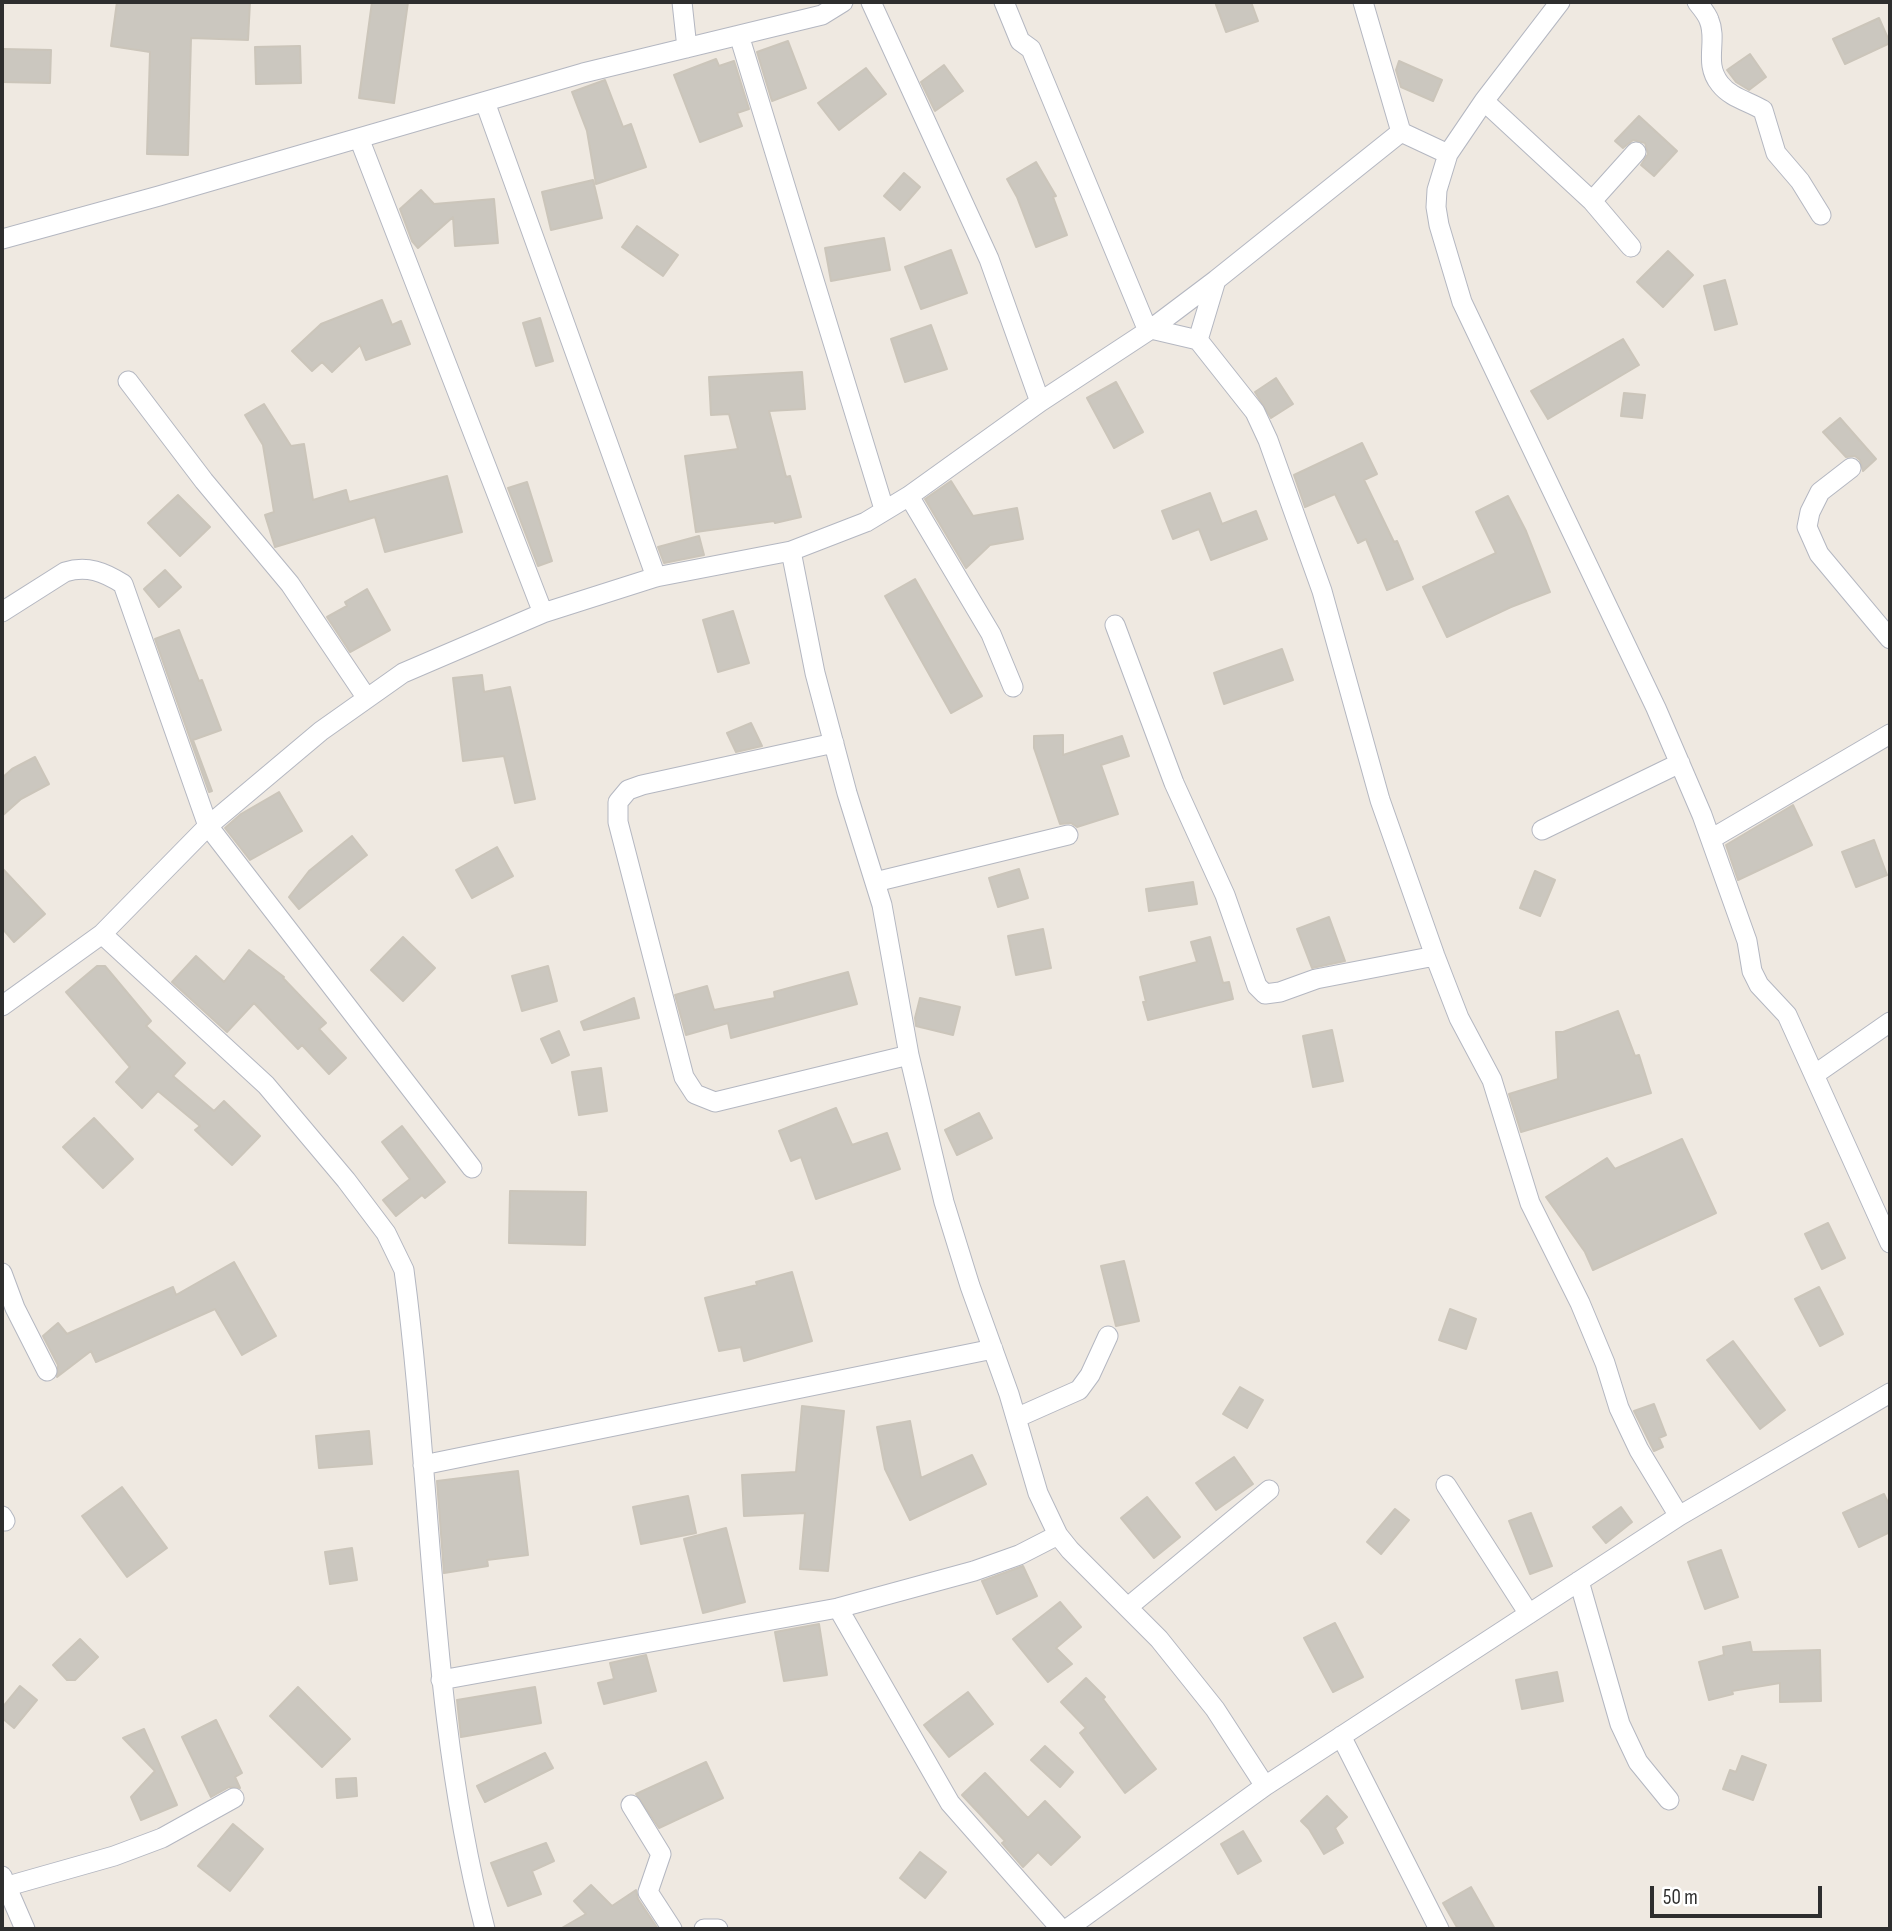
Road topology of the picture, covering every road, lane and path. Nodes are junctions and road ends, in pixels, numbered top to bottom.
1 (682, 2) edge
2 (843, 2) edge
3 (871, 2) edge
4 (1003, 2) edge
5 (1363, 2) edge
6 (1560, 2) edge
7 (1697, 2) edge
8 (739, 35) junction
9 (687, 48) junction
10 (1483, 101) junction
11 (485, 102) junction
12 (1401, 132) junction
13 (359, 138) junction
14 (1636, 152) dead end
15 (1448, 154) junction
16 (1592, 201) junction
17 (1821, 215) dead end
18 (2, 239) edge
19 (1631, 247) dead end
20 (1216, 280) junction
21 (1149, 330) junction
22 (1198, 340) junction
23 (128, 381) dead end
24 (1040, 402) junction
25 (1851, 468) dead end
26 (909, 496) junction
27 (884, 509) junction
28 (791, 551) junction
29 (656, 577) junction
30 (2, 612) edge
31 (543, 613) junction
32 (1115, 625) dead end
33 (1890, 639) edge
34 (1013, 687) dead end
35 (366, 697) junction
36 (1890, 734) edge
37 (834, 743) junction
38 (1680, 764) junction
39 (208, 826) junction
40 (1542, 830) dead end
41 (1068, 835) dead end
42 (1711, 839) junction
43 (875, 882) junction
44 (102, 934) junction
45 (1435, 956) junction
46 (2, 1006) edge
47 (1890, 1022) edge
48 (909, 1055) junction
49 (1814, 1075) junction
50 (472, 1168) dead end
51 (1883, 1209) edge
52 (1890, 1243) edge
53 (2, 1273) edge
54 (1108, 1336) dead end
55 (993, 1349) junction
56 (47, 1371) dead end
57 (1890, 1393) edge
58 (1016, 1418) junction
59 (423, 1465) junction
60 (1446, 1485) dead end
61 (1269, 1490) dead end
62 (1679, 1516) junction
63 (1058, 1535) junction
64 (1578, 1581) junction
65 (1128, 1607) junction
66 (838, 1608) junction
67 (1529, 1614) junction
68 (441, 1680) junction
69 (1341, 1736) junction
70 (1265, 1786) junction
71 (234, 1798) dead end
72 (1669, 1800) dead end
73 (631, 1805) dead end
74 (5, 1881) edge
75 (25, 1929) edge
76 (485, 1929) edge
77 (672, 1929) edge
78 (704, 1929) edge
79 (718, 1929) edge
80 (1061, 1929) edge
81 (1067, 1929) edge
82 (1439, 1929) edge

1 - 9 street
2 - 8 street
3 - 24 street
4 - 21 street
5 - 12 street
6 - 10 street
7 - 17 street
8 - 9 street
8 - 27 street
9 - 11 street
10 - 15 street
10 - 16 street
11 - 13 street
11 - 29 street
12 - 15 street
12 - 20 street
13 - 18 street
13 - 31 street
14 - 16 street
15 - 38 street
16 - 19 street
20 - 21 street
20 - 22 street
21 - 22 street
21 - 24 street
22 - 45 street
23 - 35 street
24 - 26 street
25 - 33 street
26 - 27 street
26 - 34 street
27 - 28 street
28 - 29 street
28 - 37 street
29 - 31 street
30 - 39 street
31 - 35 street
32 - 45 street
35 - 39 street
36 - 42 street
37 - 43 street
37 - 48 street
38 - 40 street
38 - 42 street
39 - 44 street
39 - 50 street
41 - 43 street
42 - 49 street
43 - 48 street
44 - 46 street
44 - 59 street
45 - 62 street
47 - 49 street
48 - 55 street
49 - 51 street
51 - 52 street
53 - 56 street
54 - 58 street
55 - 58 street
55 - 59 street
57 - 62 street
58 - 63 street
59 - 68 street
60 - 67 street
61 - 65 street
62 - 64 street
63 - 65 street
63 - 66 street
64 - 67 street
64 - 72 street
65 - 70 street
66 - 68 street
66 - 80 street
67 - 69 street
68 - 76 street
69 - 70 street
69 - 82 street
70 - 81 street
71 - 74 street
73 - 77 street
74 - 75 street
78 - 79 street

